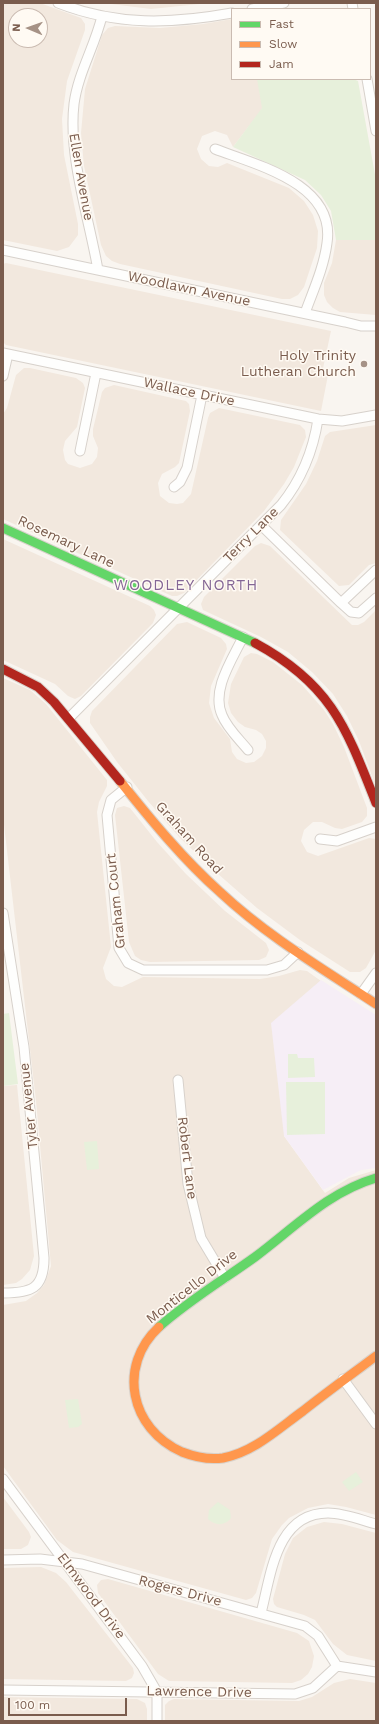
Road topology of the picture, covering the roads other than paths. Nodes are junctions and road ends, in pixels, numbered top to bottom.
1 (58, 3) edge
2 (284, 3) edge
3 (257, 8) edge
4 (231, 13) edge
5 (102, 16) junction
6 (367, 80) edge
7 (376, 130) edge
8 (215, 149) dead end
9 (3, 250) edge
10 (98, 270) junction
11 (305, 313) junction
12 (376, 326) edge
13 (5, 354) edge
14 (96, 373) junction
15 (3, 376) edge
16 (202, 395) junction
17 (376, 415) edge
18 (318, 419) junction
19 (80, 451) dead end
20 (174, 487) dead end
21 (261, 525) junction
22 (3, 528) edge
23 (376, 570) edge
24 (376, 598) edge
25 (341, 603) junction
26 (179, 608) junction
27 (243, 637) junction
28 (3, 669) edge
29 (69, 718) junction
30 (248, 750) dead end
31 (126, 787) junction
32 (376, 803) edge
33 (376, 827) edge
34 (320, 839) dead end
35 (3, 912) edge
36 (298, 952) junction
37 (376, 973) edge
38 (361, 994) junction
39 (376, 1004) edge
40 (178, 1080) dead end
41 (376, 1178) edge
42 (225, 1278) junction
43 (3, 1293) edge
44 (376, 1356) edge
45 (343, 1379) junction
46 (376, 1424) edge
47 (3, 1479) edge
48 (376, 1524) edge
49 (3, 1560) edge
50 (65, 1561) junction
51 (261, 1613) junction
52 (337, 1666) junction
53 (376, 1672) edge
54 (3, 1690) edge
55 (157, 1692) junction
56 (157, 1721) edge

1 - 5 street
2 - 3 street
4 - 5 street
5 - 10 street, Ellen Avenue
6 - 7 street
8 - 11 street
9 - 10 street, Woodlawn Avenue
10 - 11 street, Woodlawn Avenue
11 - 12 street, Woodlawn Avenue
13 - 14 street, Wallace Drive
13 - 15 street
14 - 16 street, Wallace Drive
14 - 19 street
16 - 18 street, Wallace Drive
16 - 20 street
17 - 18 street, Wallace Drive
18 - 21 street, Terry Lane
21 - 25 street
21 - 26 street, Terry Lane
22 - 26 street, Rosemary Lane
23 - 25 street
24 - 25 street
26 - 27 street, Rosemary Lane
26 - 29 street, Terry Lane
27 - 30 street
27 - 32 street, Rosemary Lane
28 - 29 street, Graham Road
29 - 31 street, Graham Road
31 - 36 street, Graham Road
31 - 36 street, Graham Court
33 - 34 street
35 - 43 street, Tyler Avenue
36 - 38 street, Graham Road
37 - 38 street
38 - 39 street, Graham Road
40 - 42 street, Robert Lane
41 - 42 street, Monticello Drive
42 - 45 street, Monticello Drive
44 - 45 street, Monticello Drive
45 - 46 street
47 - 50 street, Elmwood Drive
48 - 51 street
49 - 50 street, Rogers Drive
50 - 51 street, Rogers Drive
50 - 55 street, Elmwood Drive
51 - 52 street, Rogers Drive
52 - 53 street
52 - 55 street, Lawrence Drive
54 - 55 street, Lawrence Drive
55 - 56 street, Elmwood Drive

